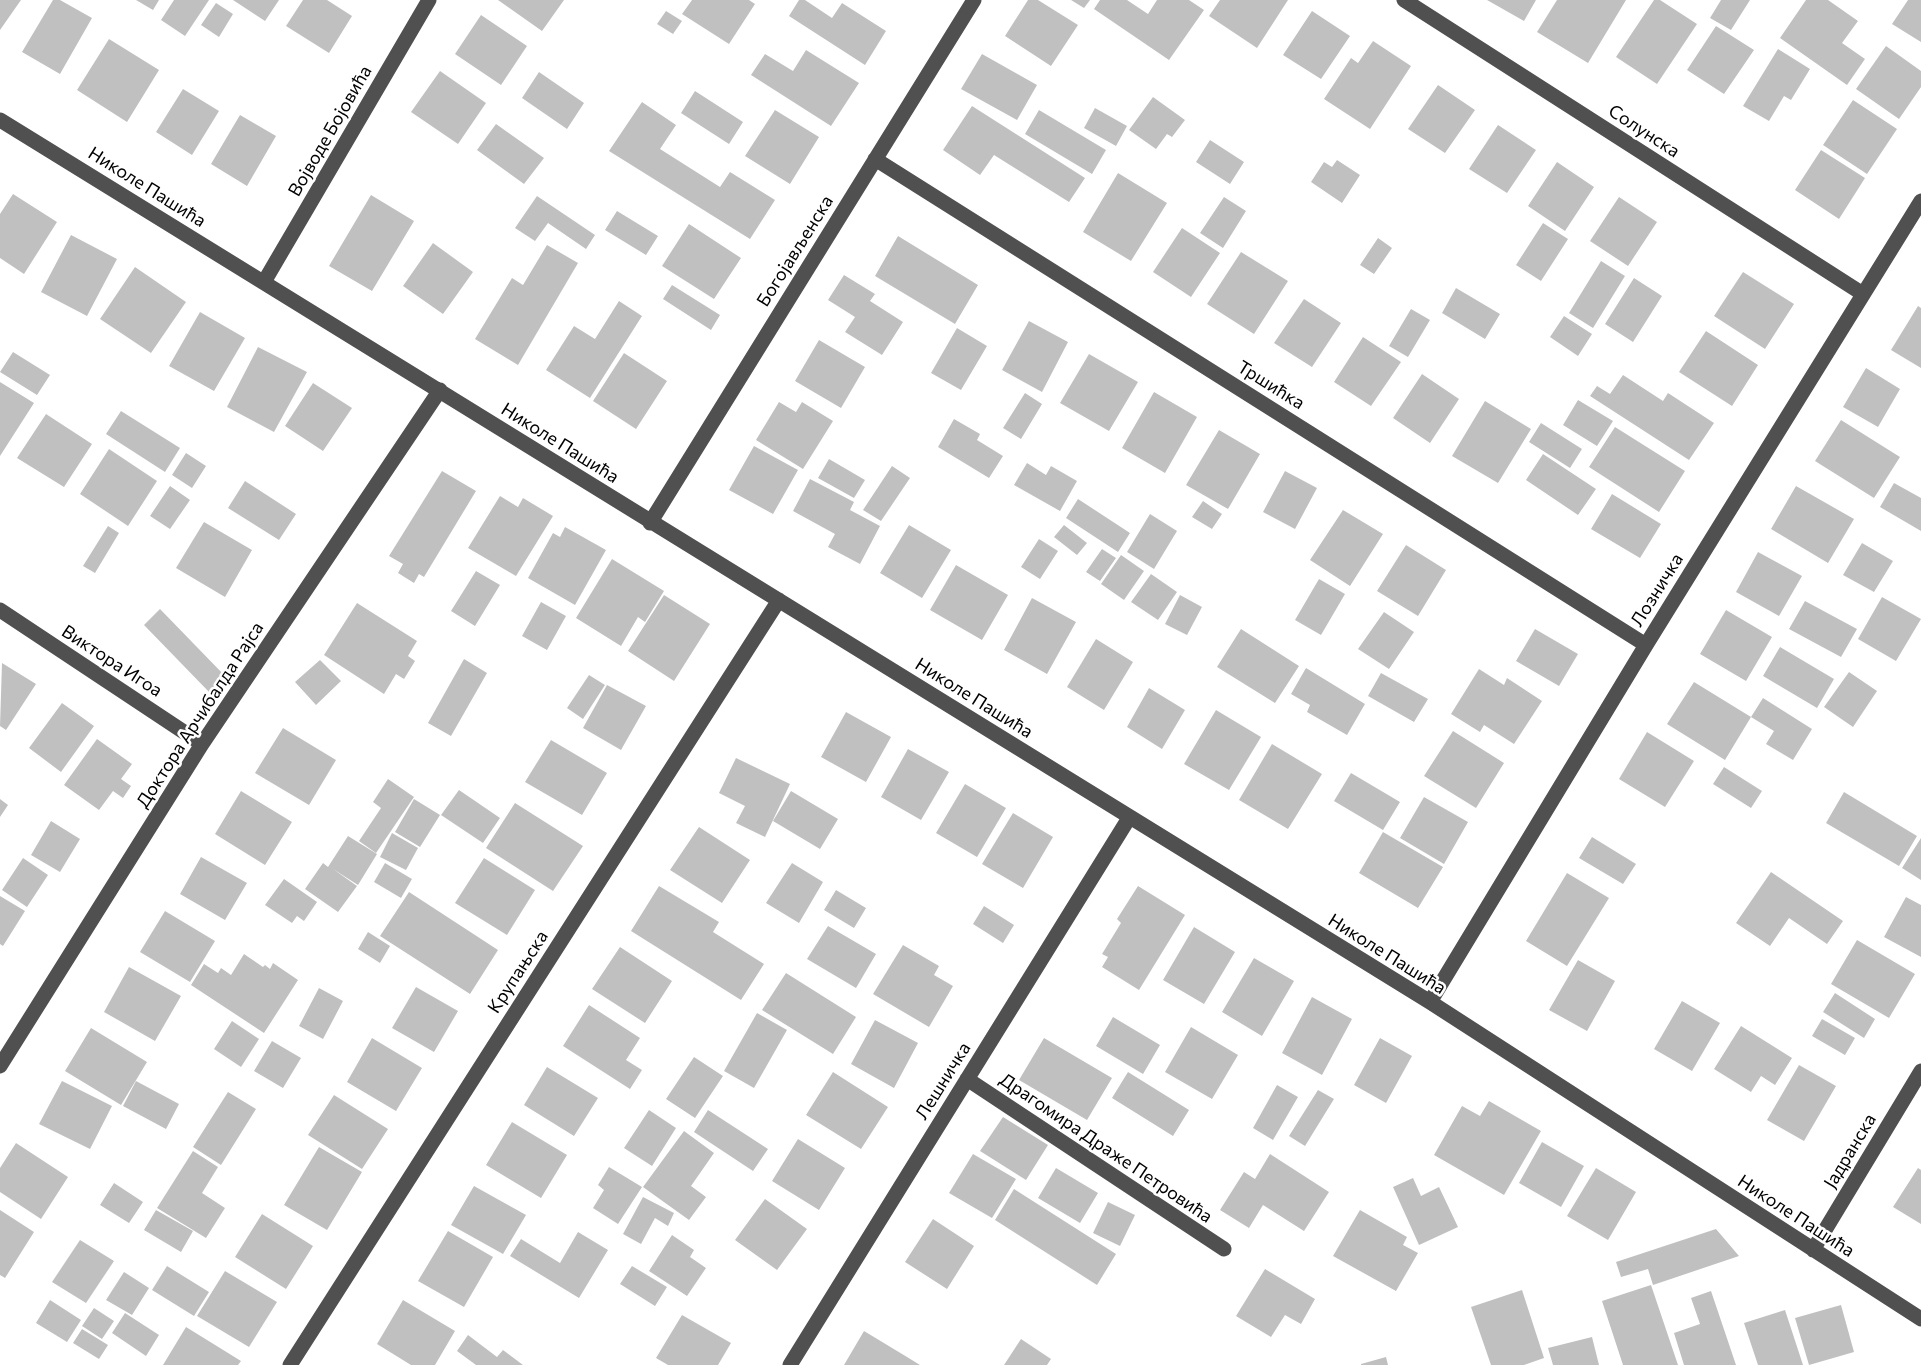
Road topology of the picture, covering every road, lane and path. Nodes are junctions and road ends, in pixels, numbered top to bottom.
1 (429, 0) edge
2 (974, 0) edge
3 (1404, 0) edge
4 (0, 120) edge
5 (875, 159) junction
6 (1921, 201) edge
7 (264, 282) junction
8 (1863, 294) junction
9 (441, 390) junction
10 (650, 523) junction
11 (779, 600) junction
12 (0, 610) edge
13 (1646, 645) junction
14 (202, 744) junction
15 (1130, 818) junction
16 (1430, 1002) junction
17 (0, 1066) edge
18 (1921, 1071) edge
19 (967, 1079) junction
20 (1224, 1249) dead end
21 (1813, 1250) junction
22 (1921, 1319) edge
23 (290, 1365) edge
24 (790, 1365) edge

1 - 7 street, Војводе Бојовића
2 - 5 street, Богојављенска
3 - 8 street, Солунска
4 - 7 street, Николе Пашића
5 - 10 street, Богојављенска
5 - 13 street, Тршићка
6 - 8 street, Лозничка
7 - 9 street, Николе Пашића
8 - 13 street, Лозничка
9 - 10 street, Николе Пашића
9 - 14 street, Доктора Арчибалда Рајса
10 - 11 street, Николе Пашића
11 - 15 street, Николе Пашића
11 - 23 street, Крупањска
12 - 14 street, Виктора Игоа
13 - 16 street, Лозничка
14 - 17 street, Доктора Арчибалда Рајса
15 - 16 street, Николе Пашића
15 - 19 street, Лешничка
16 - 21 street, Николе Пашића
18 - 21 street, Јадранска
19 - 20 street, Драгомира Драже Петровића
19 - 24 street, Лешничка
21 - 22 street, Николе Пашића

